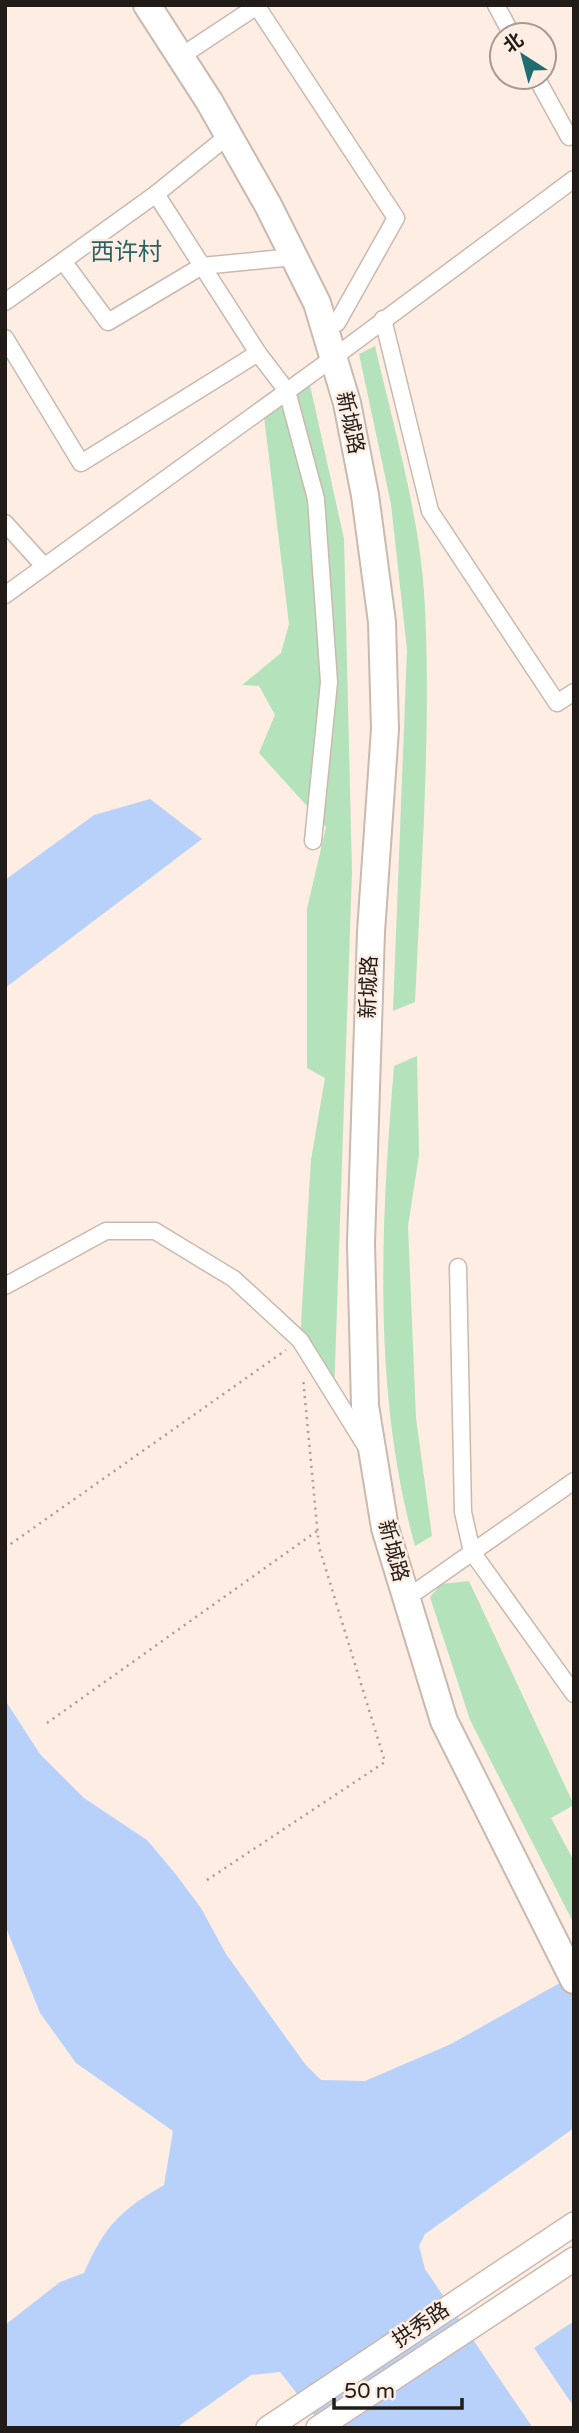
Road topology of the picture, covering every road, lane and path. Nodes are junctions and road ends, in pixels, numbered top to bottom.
1 (147, 5) edge
2 (163, 5) edge
3 (496, 5) edge
4 (257, 6) edge
5 (505, 21) edge
6 (192, 50) junction
7 (544, 91) edge
8 (229, 135) junction
9 (569, 137) dead end
10 (574, 179) edge
11 (156, 194) junction
12 (294, 257) junction
13 (63, 261) junction
14 (202, 266) junction
15 (5, 302) edge
16 (383, 319) junction
17 (5, 338) edge
18 (338, 343) junction
19 (258, 353) junction
20 (287, 391) junction
21 (5, 523) edge
22 (44, 566) junction
23 (5, 594) edge
24 (574, 692) edge
25 (313, 841) dead end
26 (457, 1267) dead end
27 (5, 1286) edge
28 (300, 1340) junction
29 (374, 1458) junction
30 (574, 1481) edge
31 (317, 1531) junction
32 (5, 1548) edge
33 (472, 1552) junction
34 (417, 1591) junction
35 (574, 1694) edge
36 (47, 1723) dead end
37 (207, 1880) dead end
38 (572, 1965) edge
39 (574, 2224) edge
40 (574, 2259) edge
41 (274, 2424) edge
42 (318, 2428) edge

1 - 8 main road, 新城路
2 - 6 main road, 新城路
3 - 5 street
4 - 6 street
4 - 18 street
6 - 18 main road, 新城路
7 - 9 street
8 - 11 street
8 - 12 main road, 新城路
10 - 16 street
11 - 13 street
11 - 14 street
12 - 14 street
12 - 18 main road, 新城路
13 - 14 street
13 - 15 street
14 - 19 street
16 - 18 street
16 - 24 street
17 - 19 street
18 - 20 street
18 - 29 main road, 新城路
18 - 34 main road, 新城路
19 - 20 street
20 - 22 street
20 - 25 street
21 - 22 street
22 - 23 street
26 - 33 street
27 - 28 street
28 - 29 street
28 - 31 path
28 - 32 path
29 - 38 main road, 新城路
30 - 33 street
31 - 36 path
31 - 37 path
33 - 34 street
33 - 35 street
34 - 38 main road, 新城路
39 - 41 main road, 拱秀路
40 - 42 main road, 拱秀路

